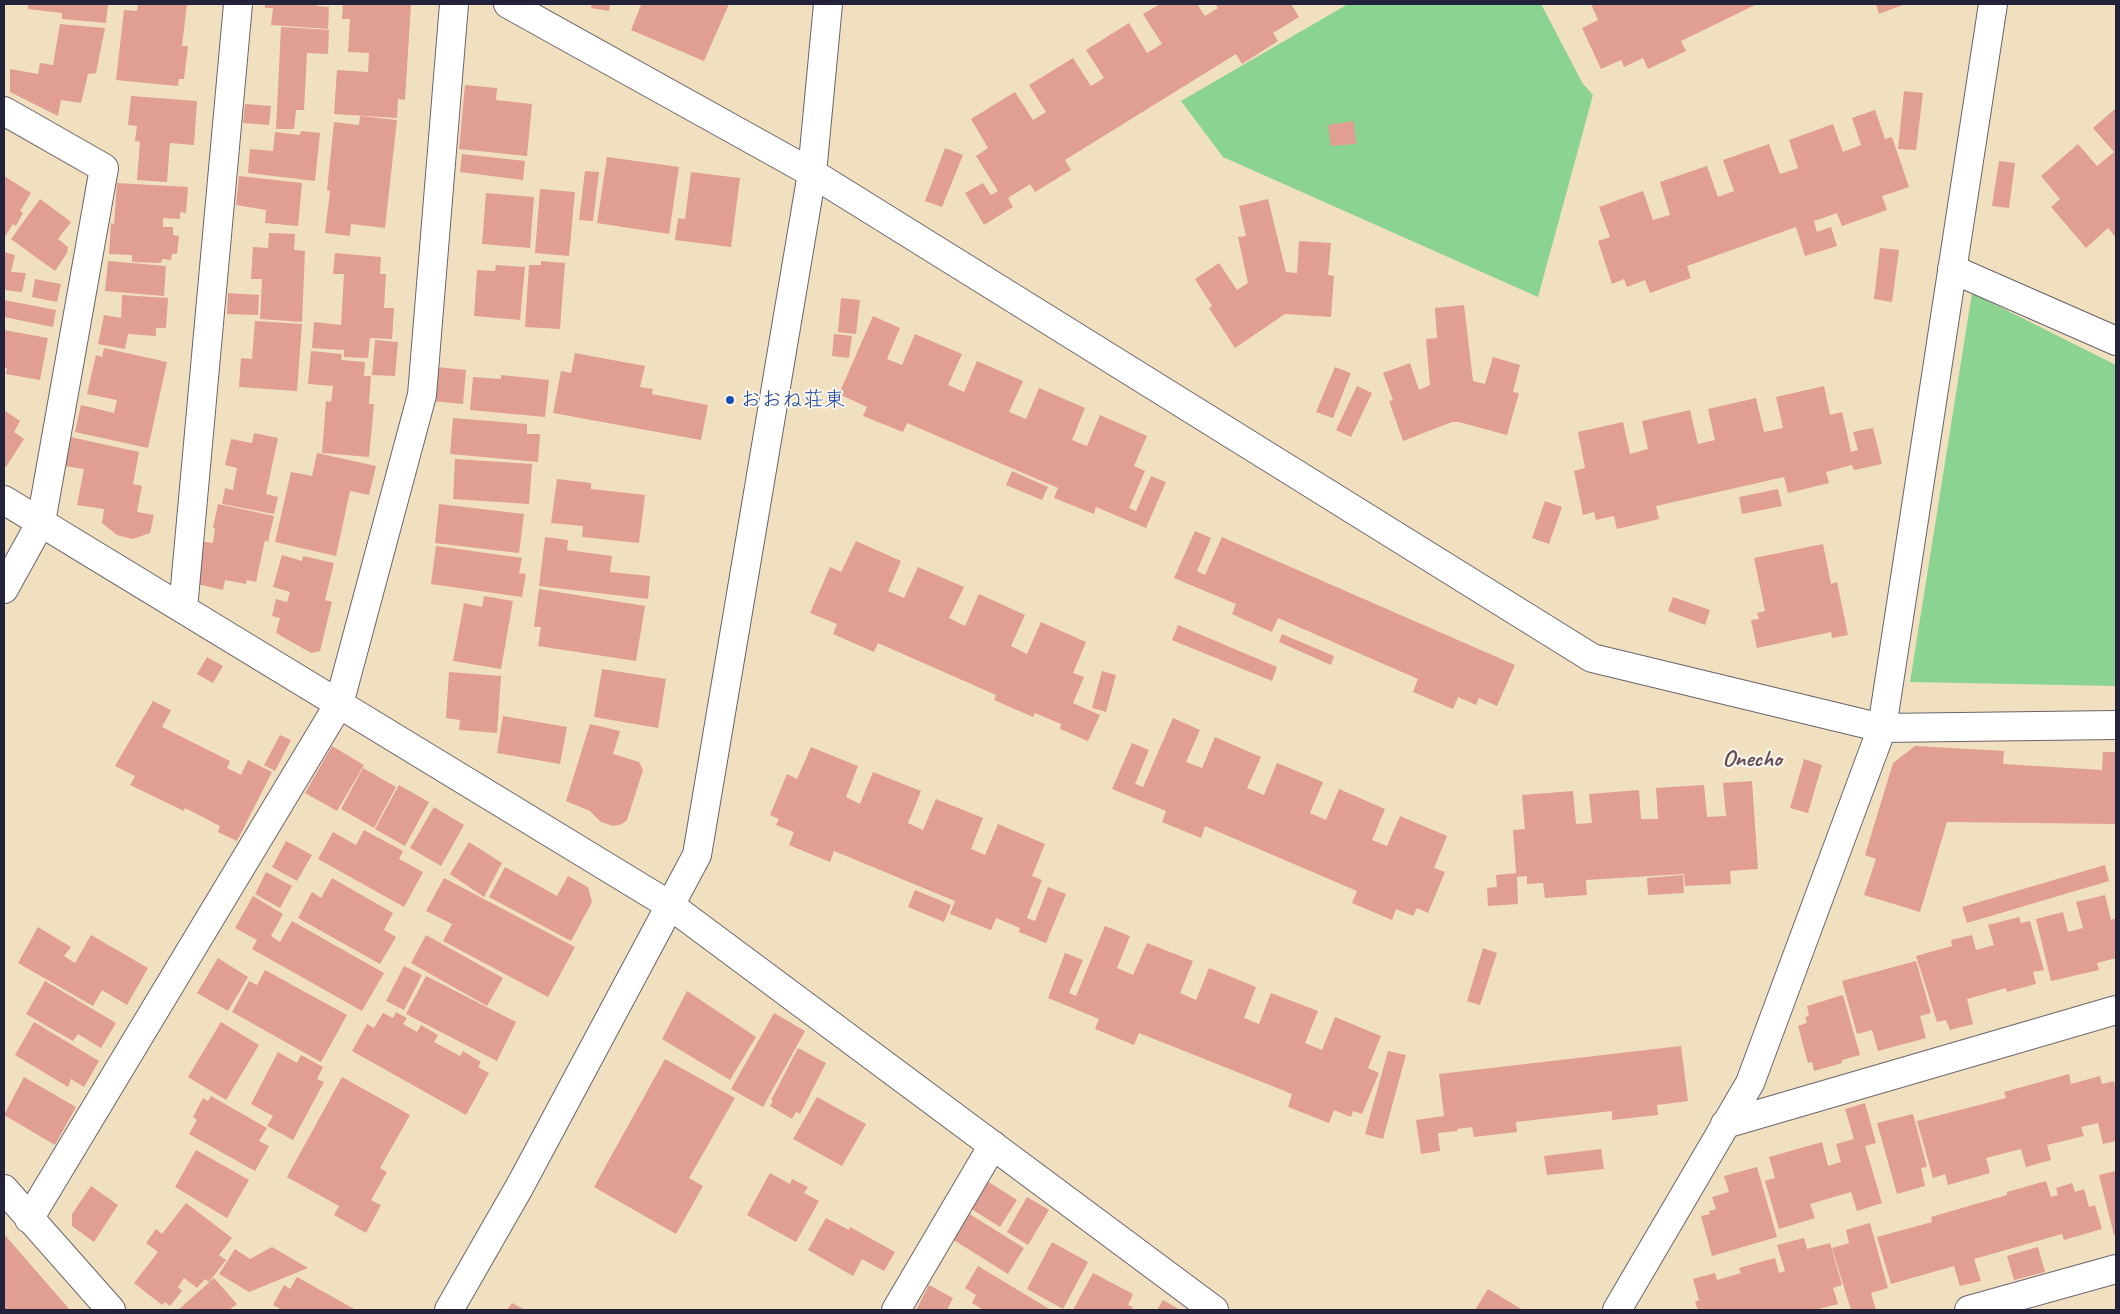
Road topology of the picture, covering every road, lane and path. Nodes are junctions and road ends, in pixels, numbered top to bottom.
1 (238, 4) edge
2 (454, 4) edge
3 (508, 4) edge
4 (828, 4) edge
5 (1993, 4) edge
6 (4, 111) edge
7 (812, 173) junction
8 (1952, 269) junction
9 (2116, 341) edge
10 (4, 500) edge
11 (41, 522) junction
12 (4, 589) edge
13 (183, 609) junction
14 (339, 704) junction
15 (2116, 725) edge
16 (1882, 728) junction
17 (670, 906) junction
18 (2116, 1010) edge
19 (1725, 1124) junction
20 (993, 1145) junction
21 (4, 1189) edge
22 (29, 1219) junction
23 (2116, 1269) edge
24 (111, 1310) edge
25 (449, 1310) edge
26 (896, 1310) edge
27 (1214, 1310) edge
28 (1617, 1310) edge
29 (1969, 1310) edge

1 - 13 street
2 - 14 street
3 - 7 street
4 - 7 street
5 - 8 street
6 - 11 street
7 - 16 street
7 - 17 street
8 - 9 street
8 - 16 street
10 - 11 street
11 - 12 street
11 - 13 street
13 - 14 street
14 - 17 street
14 - 22 street
15 - 16 street
16 - 19 street
17 - 20 street
17 - 25 street
18 - 19 street
19 - 28 street
20 - 26 street
20 - 27 street
21 - 22 street
22 - 24 street
23 - 29 street

